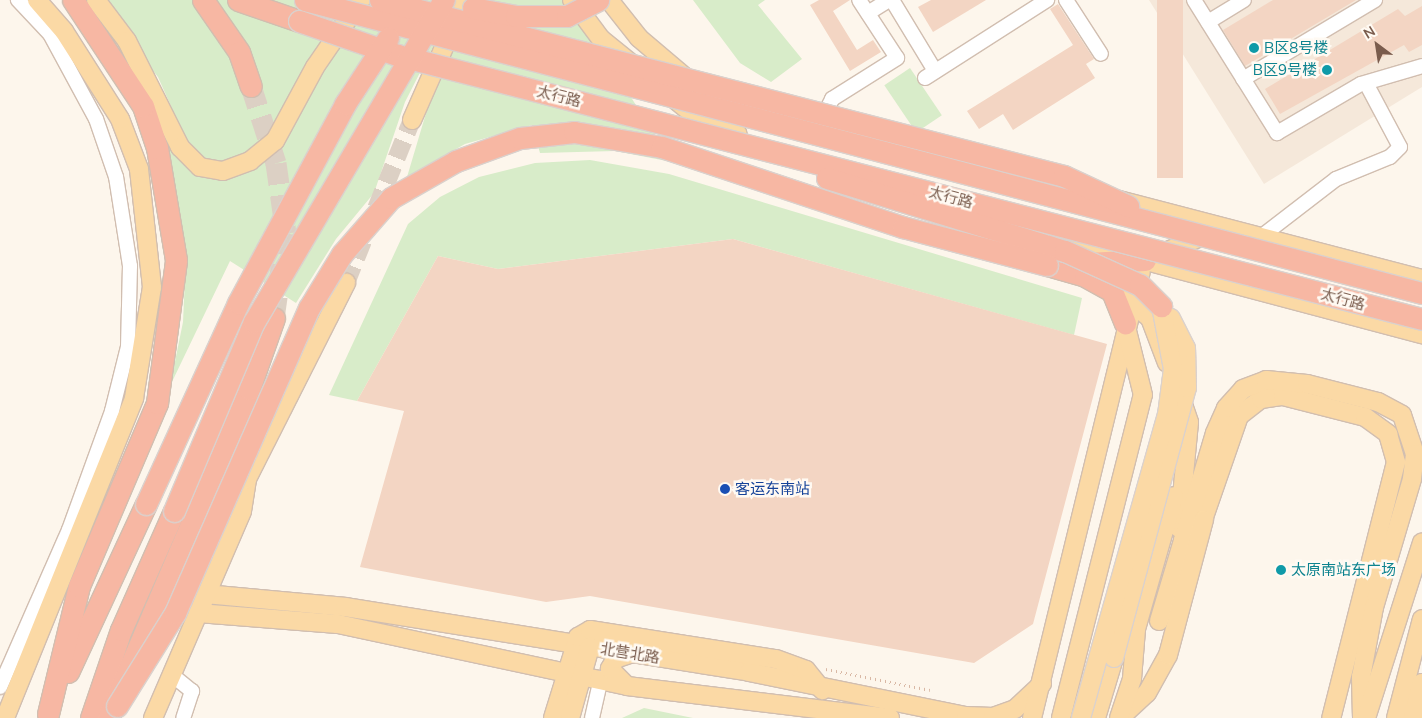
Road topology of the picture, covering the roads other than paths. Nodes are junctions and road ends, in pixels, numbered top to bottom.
1 (18, 0) edge
2 (37, 0) edge
3 (49, 0) edge
4 (72, 0) edge
5 (96, 0) edge
6 (203, 0) edge
7 (238, 0) edge
8 (305, 0) edge
9 (361, 0) edge
10 (380, 0) edge
11 (412, 0) edge
12 (431, 0) edge
13 (444, 0) edge
14 (465, 0) edge
15 (572, 0) edge
16 (598, 0) edge
17 (609, 0) edge
18 (859, 0) edge
19 (890, 0) edge
20 (1046, 0) edge
21 (1066, 0) edge
22 (1194, 0) edge
23 (1244, 0) edge
24 (1375, 0) edge
25 (868, 13) junction
26 (54, 19) junction
27 (1208, 22) junction
28 (1101, 54) dead end
29 (1422, 66) edge
30 (1243, 79) junction
31 (1366, 83) junction
32 (251, 86) tunnel mouth
33 (412, 120) tunnel mouth
34 (819, 125) junction
35 (710, 134) junction
36 (1226, 227) junction
37 (1178, 229) junction
38 (1262, 236) junction
39 (1144, 260) junction
40 (1047, 265) junction
41 (1422, 279) edge
42 (346, 283) tunnel mouth
43 (1110, 290) junction
44 (1422, 293) edge
45 (1132, 302) junction
46 (1161, 306) junction
47 (274, 318) tunnel mouth
48 (1422, 320) edge
49 (1125, 324) junction
50 (1422, 334) edge
51 (1184, 459) junction
52 (1204, 517) junction
53 (1422, 543) edge
54 (1179, 544) junction
55 (206, 594) junction
56 (198, 613) junction
57 (1422, 619) edge
58 (1159, 621) dead end
59 (583, 646) junction
60 (632, 653) junction
61 (1114, 658) junction
62 (575, 672) junction
63 (172, 675) junction
64 (601, 678) junction
65 (1422, 683) edge
66 (1042, 684) junction
67 (627, 686) junction
68 (0, 687) edge
69 (822, 690) junction
70 (112, 712) edge
71 (48, 716) edge
72 (5, 718) edge
73 (91, 718) edge
74 (154, 718) edge
75 (183, 718) edge
76 (553, 718) edge
77 (570, 718) edge
78 (592, 718) edge
79 (890, 718) edge
80 (1032, 718) edge
81 (1060, 718) edge
82 (1081, 718) edge
83 (1096, 718) edge
84 (1120, 718) edge
85 (1331, 718) edge
86 (1362, 718) edge
87 (1366, 718) edge
88 (1396, 718) edge
89 (1413, 718) edge

1 - 68 street
2 - 26 main road
3 - 26 main road
4 - 71 highway
5 - 9 main road
6 - 32 highway
7 - 35 highway, 太行路, bridge
8 - 37 highway, 太行路, bridge
10 - 37 highway, bridge
11 - 71 highway, bridge
12 - 16 highway, bridge
13 - 73 highway, bridge
14 - 33 main road
15 - 39 main road
17 - 34 main road
18 - 25 street
19 - 20 street
19 - 25 street
21 - 28 street
22 - 27 street
23 - 27 street
24 - 30 street
25 - 34 street
26 - 72 main road
27 - 30 street
29 - 31 street
30 - 31 street
31 - 38 street
34 - 36 main road
35 - 46 highway, bridge
35 - 48 highway, 太行路, bridge
36 - 38 main road
36 - 39 main road
37 - 44 highway, 太行路, bridge
38 - 41 main road
39 - 40 highway, bridge
39 - 45 main road
39 - 50 main road
40 - 43 highway
40 - 70 highway, bridge
42 - 55 main road
43 - 45 main road
43 - 49 highway
45 - 49 main road
45 - 51 main road
46 - 61 main road, bridge
46 - 82 main road, bridge
47 - 70 highway
49 - 66 main road
49 - 81 main road
51 - 54 main road
51 - 84 main road
52 - 54 main road
52 - 84 main road
52 - 85 main road
53 - 87 main road
54 - 58 main road
54 - 86 main road
55 - 56 main road
55 - 59 main road, 北营北路
56 - 62 main road, 北营北路
56 - 63 main road
57 - 88 main road
59 - 60 main road, 北营北路
59 - 62 main road
59 - 69 main road
60 - 67 main road
60 - 69 main road, 北营北路
61 - 83 main road
61 - 84 main road
62 - 64 main road, 北营北路
62 - 76 main road
62 - 77 main road
63 - 74 main road
63 - 75 street
64 - 67 main road, 北营北路
64 - 78 street
65 - 89 main road
66 - 69 main road, 北营北路
66 - 80 main road
67 - 79 main road, 北营北路

